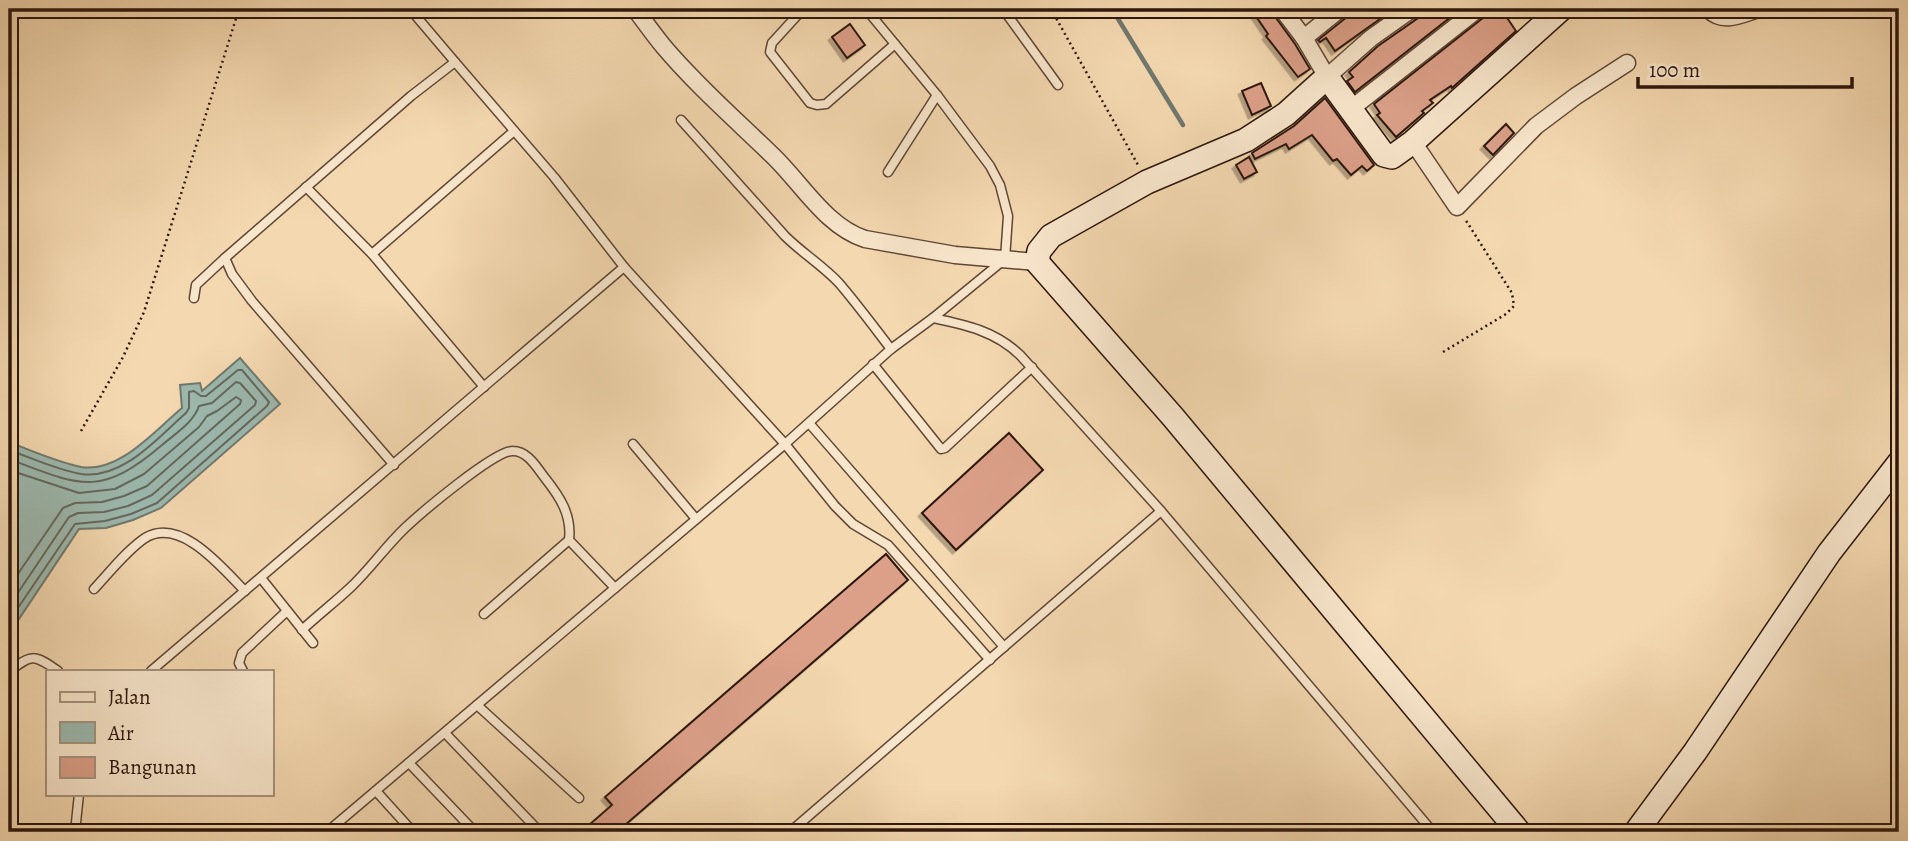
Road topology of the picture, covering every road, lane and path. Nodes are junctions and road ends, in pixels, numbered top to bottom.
1 (239, 9) edge
2 (410, 9) edge
3 (635, 9) edge
4 (803, 9) edge
5 (866, 9) edge
6 (1003, 9) edge
7 (1051, 9) edge
8 (1282, 9) edge
9 (1340, 9) edge
10 (1412, 9) edge
11 (1478, 9) edge
12 (1561, 9) edge
13 (1708, 9) edge
14 (1758, 9) edge
15 (1304, 38) junction
16 (895, 44) junction
17 (456, 62) junction
18 (1627, 63) dead end
19 (1327, 77) junction
20 (1058, 85) dead end
21 (937, 95) junction
22 (1352, 108) junction
23 (681, 120) dead end
24 (514, 131) junction
25 (1413, 142) junction
26 (888, 172) dead end
27 (1165, 174) junction
28 (306, 187) junction
29 (1457, 207) junction
30 (372, 254) junction
31 (225, 258) junction
32 (1005, 259) junction
33 (1037, 262) junction
34 (624, 267) junction
35 (194, 299) dead end
36 (933, 318) junction
37 (891, 349) junction
38 (1443, 352) dead end
39 (873, 364) junction
40 (1032, 367) junction
41 (484, 387) junction
42 (809, 423) junction
43 (80, 431) dead end
44 (633, 444) dead end
45 (785, 444) junction
46 (1899, 463) edge
47 (394, 465) junction
48 (1161, 511) junction
49 (696, 519) junction
50 (569, 540) junction
51 (261, 578) junction
52 (615, 588) junction
53 (94, 589) dead end
54 (245, 591) junction
55 (287, 611) junction
56 (484, 614) dead end
57 (302, 629) junction
58 (313, 643) dead end
59 (1004, 647) junction
60 (990, 660) junction
61 (56, 670) edge
62 (152, 670) edge
63 (242, 670) edge
64 (9, 672) edge
65 (477, 705) junction
66 (445, 733) junction
67 (409, 763) junction
68 (376, 791) junction
69 (79, 796) edge
70 (579, 798) dead end
71 (75, 832) edge
72 (327, 832) edge
73 (413, 832) edge
74 (475, 832) edge
75 (540, 832) edge
76 (790, 832) edge
77 (1433, 832) edge
78 (1519, 832) edge
79 (1636, 832) edge

1 - 43 path
2 - 17 lane
3 - 32 street
4 - 16 lane
5 - 16 lane
6 - 20 lane
7 - 27 path
8 - 15 street
9 - 15 street
10 - 19 street
11 - 22 street
12 - 25 street
13 - 14 street
15 - 19 street
16 - 21 lane
17 - 24 lane
17 - 28 lane
18 - 29 street
19 - 22 street
19 - 27 street
21 - 26 lane
21 - 32 lane
22 - 25 street
23 - 37 lane
24 - 30 lane
24 - 34 lane
25 - 29 street
27 - 33 street
28 - 30 lane
28 - 31 lane
29 - 38 path
30 - 41 lane
31 - 35 lane
31 - 47 lane
32 - 33 street
32 - 36 lane
33 - 78 street
34 - 41 lane
34 - 45 lane
36 - 37 lane
36 - 40 lane
37 - 39 lane
39 - 40 lane
39 - 42 lane
40 - 48 lane
41 - 47 lane
42 - 45 lane
42 - 59 lane
44 - 49 lane
45 - 49 lane
45 - 60 lane
46 - 79 street
47 - 51 lane
48 - 59 lane
48 - 77 lane
49 - 52 lane
50 - 52 lane
50 - 56 lane
50 - 57 lane
51 - 54 lane
51 - 55 lane
52 - 65 lane
53 - 54 lane
54 - 62 lane
55 - 57 lane
55 - 63 lane
57 - 58 lane
59 - 60 lane
60 - 76 lane
61 - 64 lane
65 - 66 lane
65 - 70 lane
66 - 67 lane
66 - 75 lane
67 - 68 lane
67 - 74 lane
68 - 72 lane
68 - 73 lane
69 - 71 lane

